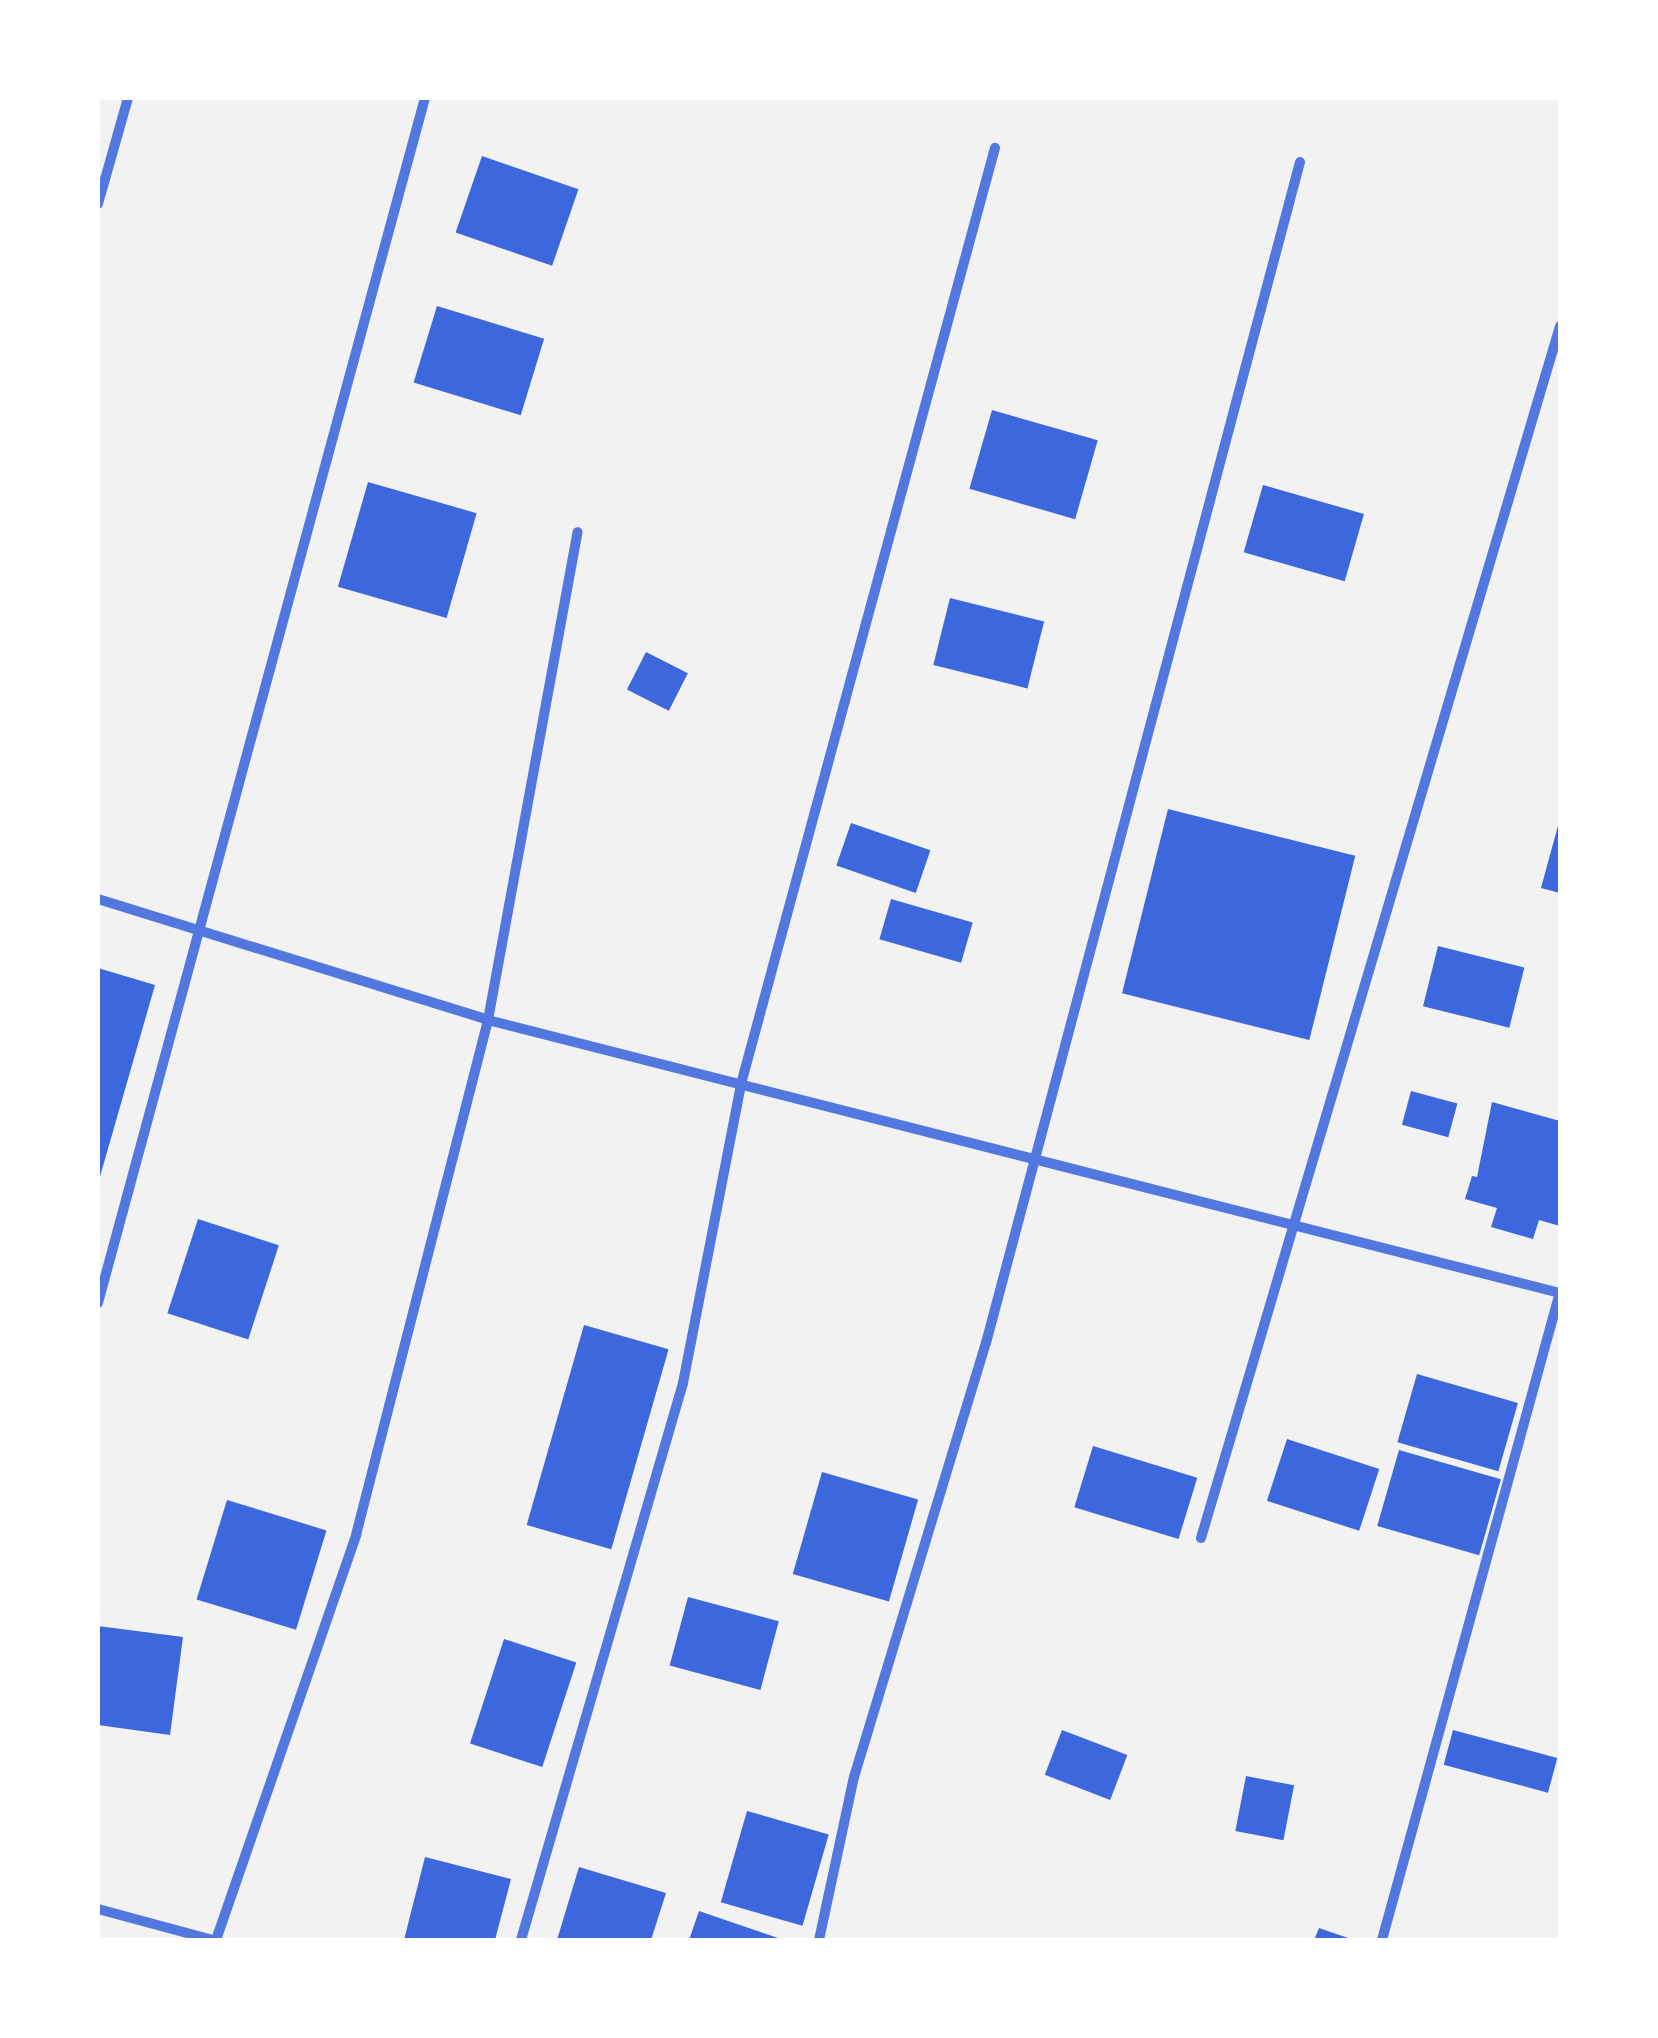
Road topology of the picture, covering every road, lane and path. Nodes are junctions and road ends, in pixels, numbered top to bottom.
1 (128, 98) edge
2 (425, 98) edge
3 (995, 148) dead end
4 (1300, 162) dead end
5 (98, 204) edge
6 (1560, 326) edge
7 (578, 532) dead end
8 (98, 899) edge
9 (204, 930) junction
10 (488, 1020) junction
11 (742, 1084) junction
12 (1035, 1160) junction
13 (1294, 1225) junction
14 (1560, 1293) edge
15 (98, 1303) edge
16 (1201, 1538) dead end
17 (98, 1908) edge
18 (214, 1940) edge
19 (521, 1940) edge
20 (819, 1940) edge
21 (1382, 1940) edge

1 - 5 street
2 - 9 street
3 - 11 street
4 - 12 street
6 - 13 street
7 - 10 street
8 - 9 street
9 - 10 street
9 - 15 street
10 - 11 street
10 - 18 street
11 - 12 street
11 - 19 street
12 - 13 street
12 - 20 street
13 - 14 street
13 - 16 street
14 - 21 street
17 - 18 street

